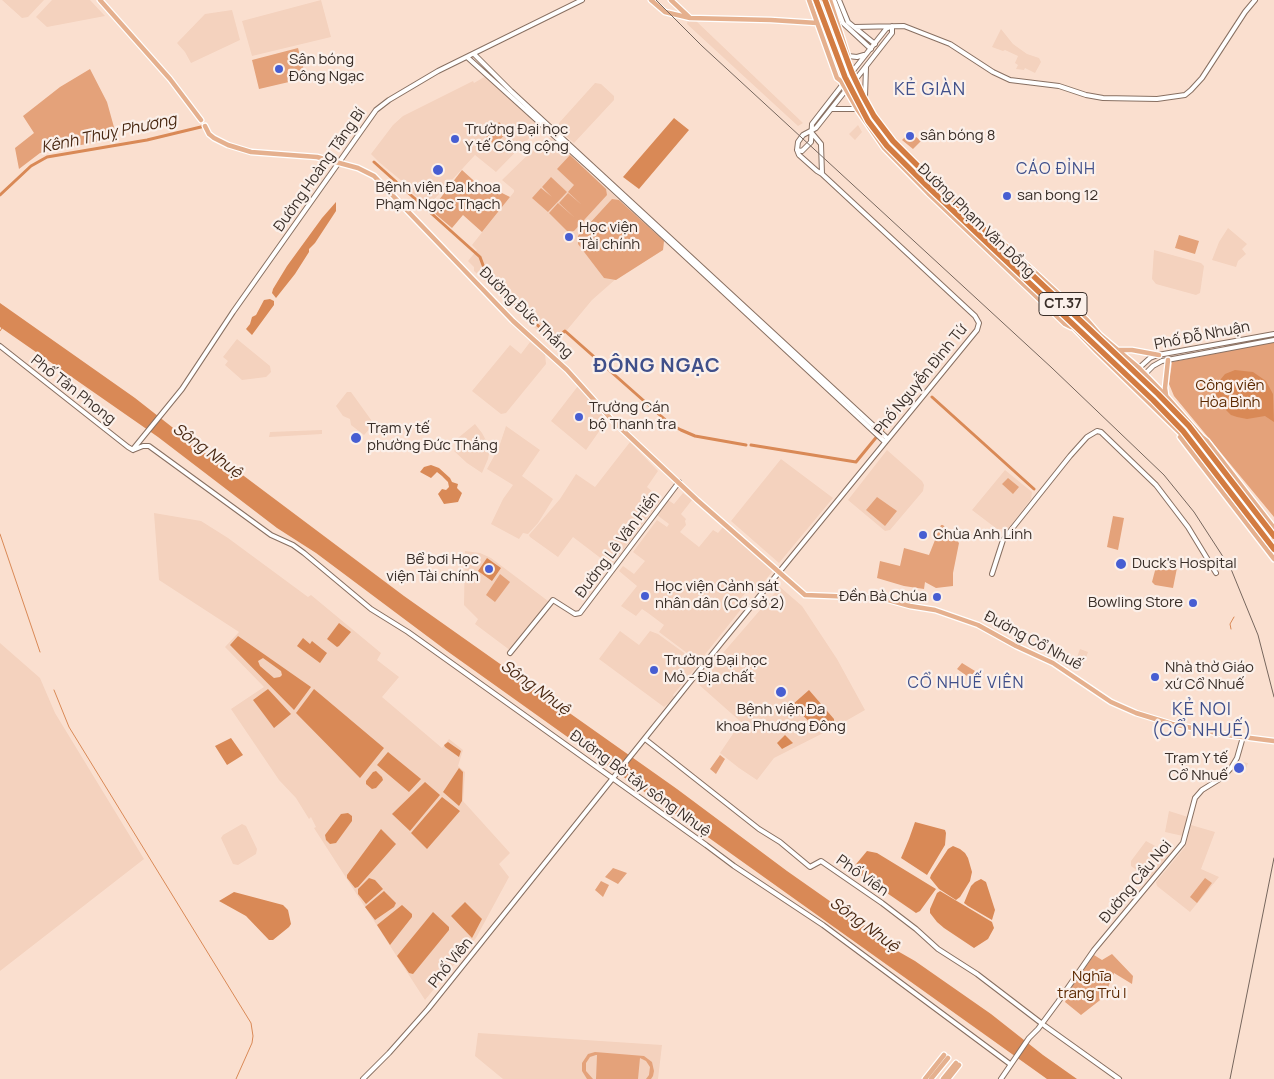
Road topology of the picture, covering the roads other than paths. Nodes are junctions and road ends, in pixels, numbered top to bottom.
1 (100, 0) edge
2 (582, 0) edge
3 (651, 0) edge
4 (671, 0) edge
5 (813, 0) edge
6 (827, 0) edge
7 (834, 0) edge
8 (839, 0) edge
9 (1255, 0) edge
10 (663, 11) junction
11 (690, 18) junction
12 (817, 23) junction
13 (892, 26) junction
14 (854, 27) junction
15 (875, 44) junction
16 (871, 49) junction
17 (474, 54) junction
18 (866, 54) junction
19 (848, 56) junction
20 (467, 57) junction
21 (866, 67) junction
22 (852, 72) junction
23 (856, 79) junction
24 (842, 82) junction
25 (846, 90) junction
26 (865, 97) junction
27 (832, 98) junction
28 (836, 102) junction
29 (844, 108) junction
30 (831, 109) junction
31 (857, 109) junction
32 (201, 120) dead end
33 (205, 126) dead end
34 (811, 131) junction
35 (797, 150) junction
36 (339, 163) junction
37 (822, 174) junction
38 (1274, 334) edge
39 (1274, 340) edge
40 (0, 346) edge
41 (1118, 350) junction
42 (1159, 355) junction
43 (1168, 360) junction
44 (1139, 368) junction
45 (1145, 374) junction
46 (1127, 381) junction
47 (1133, 387) junction
48 (1167, 397) junction
49 (1175, 430) junction
50 (876, 431) junction
51 (1202, 437) junction
52 (887, 441) junction
53 (133, 450) junction
54 (679, 482) junction
55 (1274, 527) edge
56 (1274, 536) edge
57 (1274, 550) edge
58 (1274, 560) edge
59 (779, 573) junction
60 (1216, 573) dead end
61 (992, 574) dead end
62 (510, 653) dead end
63 (1243, 737) junction
64 (645, 739) junction
65 (1274, 741) edge
66 (615, 777) junction
67 (1042, 1024) junction
68 (1010, 1064) junction
69 (363, 1079) edge
70 (925, 1079) edge
71 (931, 1079) edge
72 (943, 1079) edge
73 (948, 1079) edge
74 (1001, 1079) edge
75 (1119, 1079) edge

1 - 32 main road
2 - 17 street, Đường Hoàng Tăng Bí
3 - 10 main road
4 - 10 main road
4 - 11 main road
5 - 12 main road, Đường Phạm Văn Đồng
5 - 24 main road
5 - 57 highway, CT.37, bridge
6 - 19 main road, Đường Phạm Văn Đồng
6 - 22 highway, bridge
7 - 16 street
8 - 14 street
9 - 13 street
10 - 11 main road
11 - 12 main road
12 - 24 main road, Đường Phạm Văn Đồng
13 - 14 street
13 - 15 street
13 - 21 street
14 - 15 street
15 - 16 street
16 - 18 street
17 - 20 street, Đường Hoàng Tăng Bí
17 - 50 street
18 - 19 street
18 - 22 street
19 - 22 main road, Đường Phạm Văn Đồng
20 - 36 street, Đường Hoàng Tăng Bí
20 - 50 street
21 - 23 street
21 - 26 street
22 - 23 main road, Đường Phạm Văn Đồng
22 - 24 main road
22 - 56 highway, CT.37, bridge
23 - 25 main road
23 - 26 main road, Đường Phạm Văn Đồng
24 - 25 main road, Đường Phạm Văn Đồng
24 - 27 street
25 - 28 street
25 - 31 main road, Đường Phạm Văn Đồng
26 - 41 main road, Đường Phạm Văn Đồng
27 - 28 street
27 - 34 street
28 - 29 street
28 - 30 street
29 - 30 street
29 - 31 street
30 - 34 street
31 - 46 main road, Đường Phạm Văn Đồng
33 - 36 main road, Đường Đức Thắng
34 - 35 street
34 - 35 street
34 - 37 street
35 - 37 street, Phố Nguyễn Đình Tứ
36 - 53 street, Đường Hoàng Tăng Bí
36 - 54 main road, Đường Đức Thắng
37 - 52 street, Phố Nguyễn Đình Tứ
38 - 42 street, Phố Đỗ Nhuận
39 - 43 street, Phố Đỗ Nhuận
40 - 53 street, Phố Tân Phong
41 - 42 main road
41 - 44 main road, Đường Phạm Văn Đồng
42 - 44 street, Phố Đỗ Nhuận
43 - 45 street, Phố Đỗ Nhuận
43 - 48 main road
44 - 45 main road, Đường Phạm Văn Đồng
44 - 46 main road
45 - 47 main road
45 - 48 main road, Đường Phạm Văn Đồng
46 - 47 main road, Đường Phạm Văn Đồng
47 - 49 main road, Đường Phạm Văn Đồng
48 - 51 main road, Đường Phạm Văn Đồng
49 - 57 main road, Đường Phạm Văn Đồng
49 - 58 main road, Đường Phạm Văn Đồng
50 - 52 street
51 - 55 main road, Đường Phạm Văn Đồng
51 - 56 main road, Đường Phạm Văn Đồng
52 - 59 street, Phố Nguyễn Đình Tứ
53 - 66 street, Đường Bờ tây sông Nhuệ
54 - 59 main road, Đường Đức Thắng
54 - 62 street, Đường Lê Văn Hiến
59 - 63 main road, Đường Cổ Nhuế
59 - 64 street, Phố Viên
60 - 61 street
63 - 65 main road, Đường Cổ Nhuế
63 - 67 street, Đường Cầu Noi
64 - 66 street, Phố Viên
64 - 67 street, Phố Viên
66 - 68 street, Đường Bờ tây sông Nhuệ
66 - 69 street, Phố Viên
67 - 68 street, Đường Cầu Noi
67 - 75 street
68 - 74 street, Đường Cầu Noi
70 - 71 main road
72 - 73 main road

